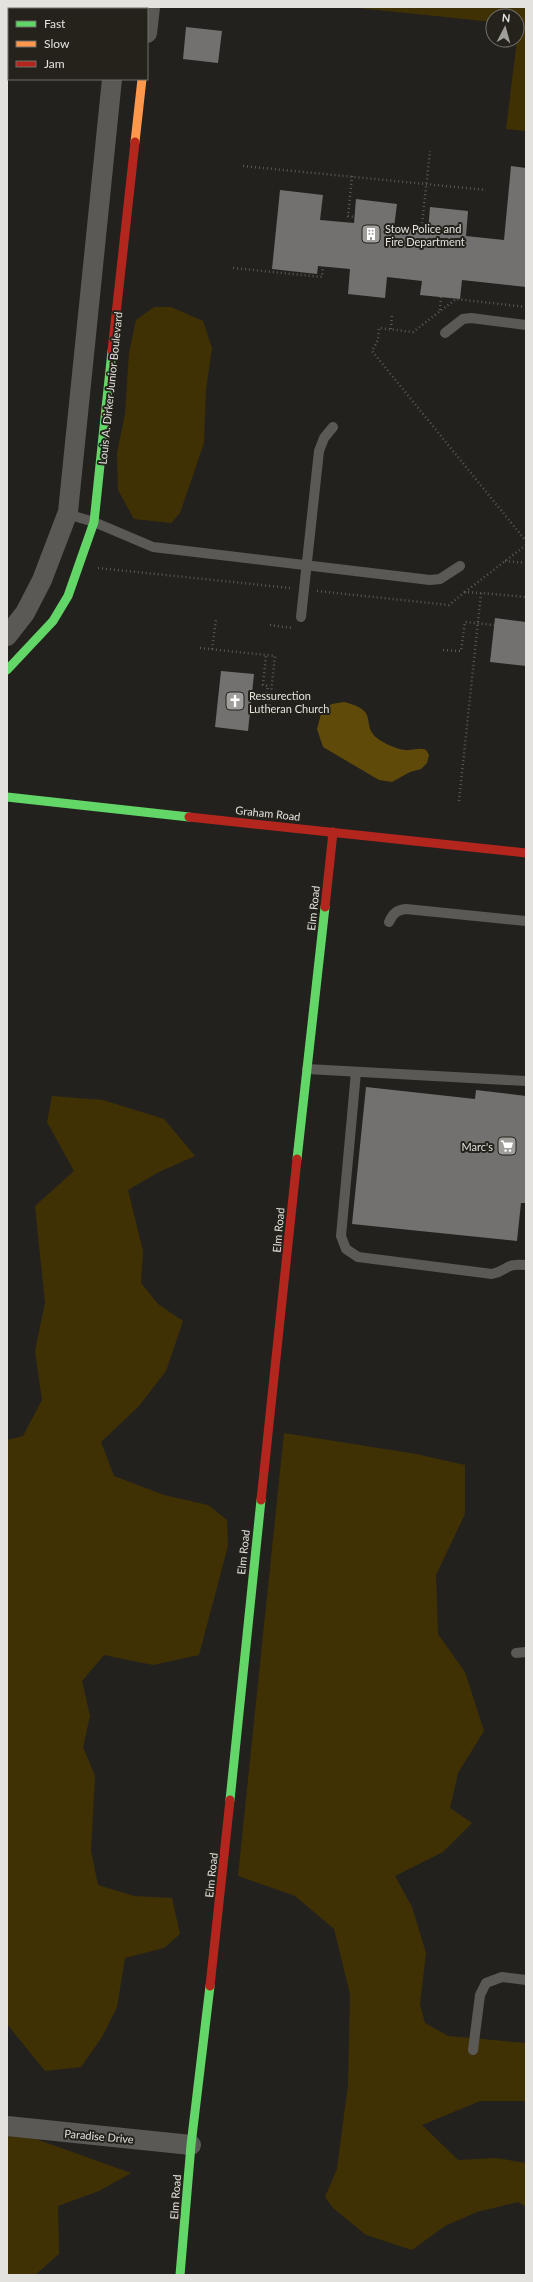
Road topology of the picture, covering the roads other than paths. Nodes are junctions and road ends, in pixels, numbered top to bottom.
1 (150, 7) edge
2 (148, 24) edge
3 (112, 80) edge
4 (142, 80) edge
5 (526, 325) edge
6 (445, 333) dead end
7 (333, 427) dead end
8 (67, 514) junction
9 (94, 522) junction
10 (306, 565) junction
11 (460, 566) dead end
12 (301, 617) dead end
13 (7, 636) edge
14 (7, 670) edge
15 (7, 797) edge
16 (333, 832) junction
17 (526, 853) edge
18 (526, 921) edge
19 (389, 922) dead end
20 (307, 1069) junction
21 (356, 1072) junction
22 (526, 1081) edge
23 (526, 1265) edge
24 (526, 1980) edge
25 (473, 2050) dead end
26 (7, 2126) edge
27 (191, 2145) junction
28 (180, 2275) edge

1 - 2 street
3 - 8 street
4 - 9 street, Louis A. Dirker Junior Boulevard
5 - 6 lane
7 - 10 lane
8 - 9 lane
8 - 13 street
9 - 10 lane
9 - 14 street, Louis A. Dirker Junior Boulevard
10 - 11 lane
10 - 12 lane
15 - 16 street, Graham Road
16 - 17 street, Graham Road
16 - 20 street, Elm Road
18 - 19 lane
20 - 21 lane
20 - 27 street, Elm Road
21 - 22 lane
21 - 23 lane
24 - 25 lane
26 - 27 street, Paradise Drive
27 - 28 street, Elm Road

